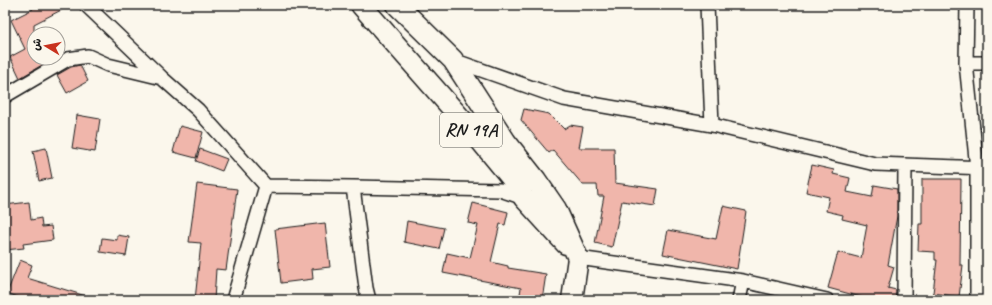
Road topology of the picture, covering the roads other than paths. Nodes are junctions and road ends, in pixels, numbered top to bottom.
1 (86, 5) edge
2 (361, 5) edge
3 (398, 5) edge
4 (707, 5) edge
5 (967, 5) edge
6 (453, 60) junction
7 (966, 63) junction
8 (987, 63) edge
9 (162, 78) junction
10 (5, 96) edge
11 (712, 125) junction
12 (905, 165) junction
13 (982, 168) edge
14 (266, 186) junction
15 (353, 187) junction
16 (524, 198) junction
17 (578, 258) junction
18 (743, 281) junction
19 (982, 285) edge
20 (233, 300) edge
21 (369, 300) edge
22 (572, 300) edge
23 (739, 300) edge
24 (827, 300) edge
25 (904, 300) edge
26 (977, 300) edge

1 - 9 street
2 - 16 main road, RN 19A
3 - 6 main road, RN 19A
4 - 11 street
5 - 7 street
6 - 11 street
6 - 17 main road, RN 19A
7 - 8 street
7 - 13 street
9 - 10 street
9 - 14 street
11 - 12 street
12 - 13 street
12 - 25 street
13 - 19 street
14 - 15 street
14 - 20 street
15 - 16 street
15 - 21 street
16 - 17 main road, RN 19A
17 - 18 street
17 - 22 main road
18 - 23 street
18 - 24 street
19 - 26 street

